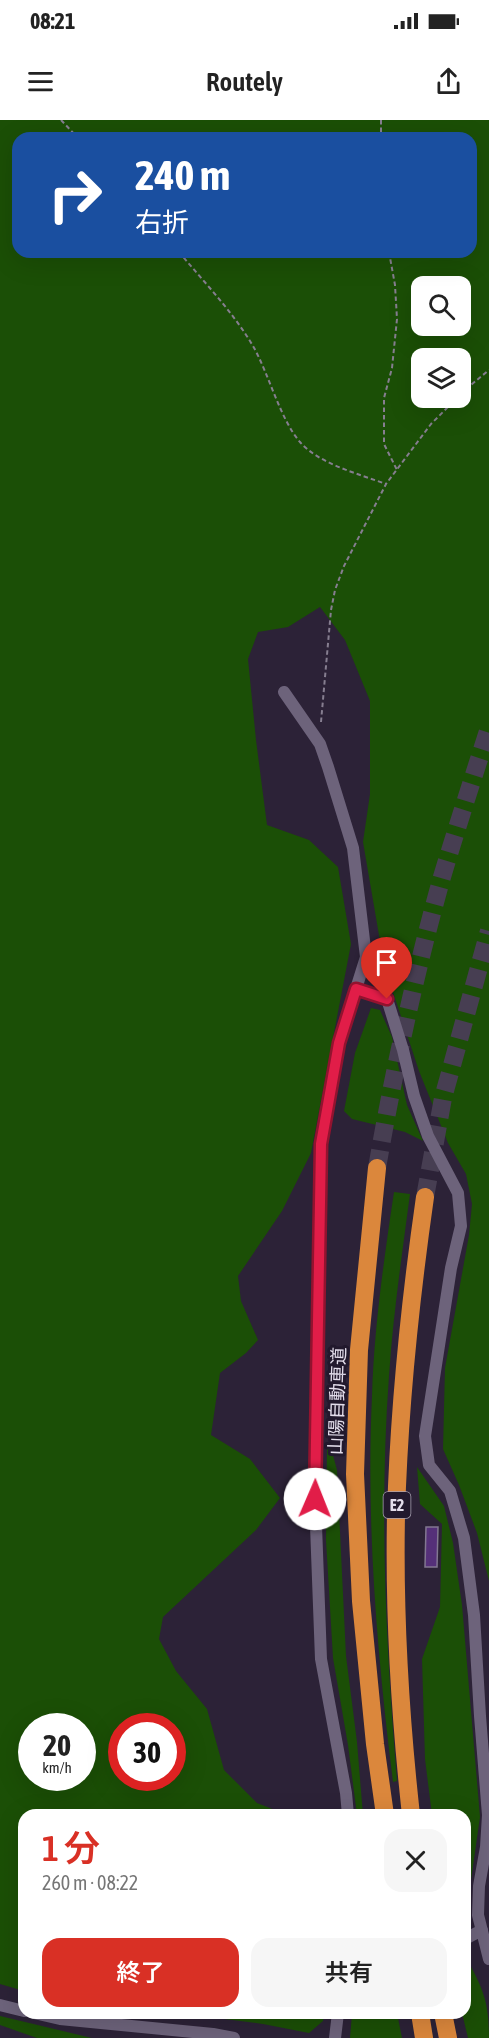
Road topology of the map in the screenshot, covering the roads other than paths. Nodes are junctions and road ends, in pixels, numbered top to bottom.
1 (284, 692) dead end
2 (356, 989) junction
3 (377, 1168) tunnel mouth
4 (424, 1197) tunnel mouth
5 (347, 1809) edge
6 (384, 1809) edge
7 (410, 1809) edge
8 (482, 1930) junction
9 (471, 1936) edge
10 (489, 1959) edge
11 (0, 2005) edge
12 (18, 2010) edge
13 (60, 2019) edge
14 (337, 2019) edge
15 (421, 2019) edge
16 (444, 2019) edge
17 (234, 2038) edge
18 (335, 2038) edge
19 (424, 2038) edge
20 (448, 2038) edge

1 - 2 street
2 - 5 street
2 - 8 street
3 - 6 highway, 山陽自動車道 / E2
4 - 7 highway, E2
8 - 9 street
8 - 10 street
11 - 12 street
13 - 17 street
14 - 18 street
15 - 19 highway
16 - 20 highway

